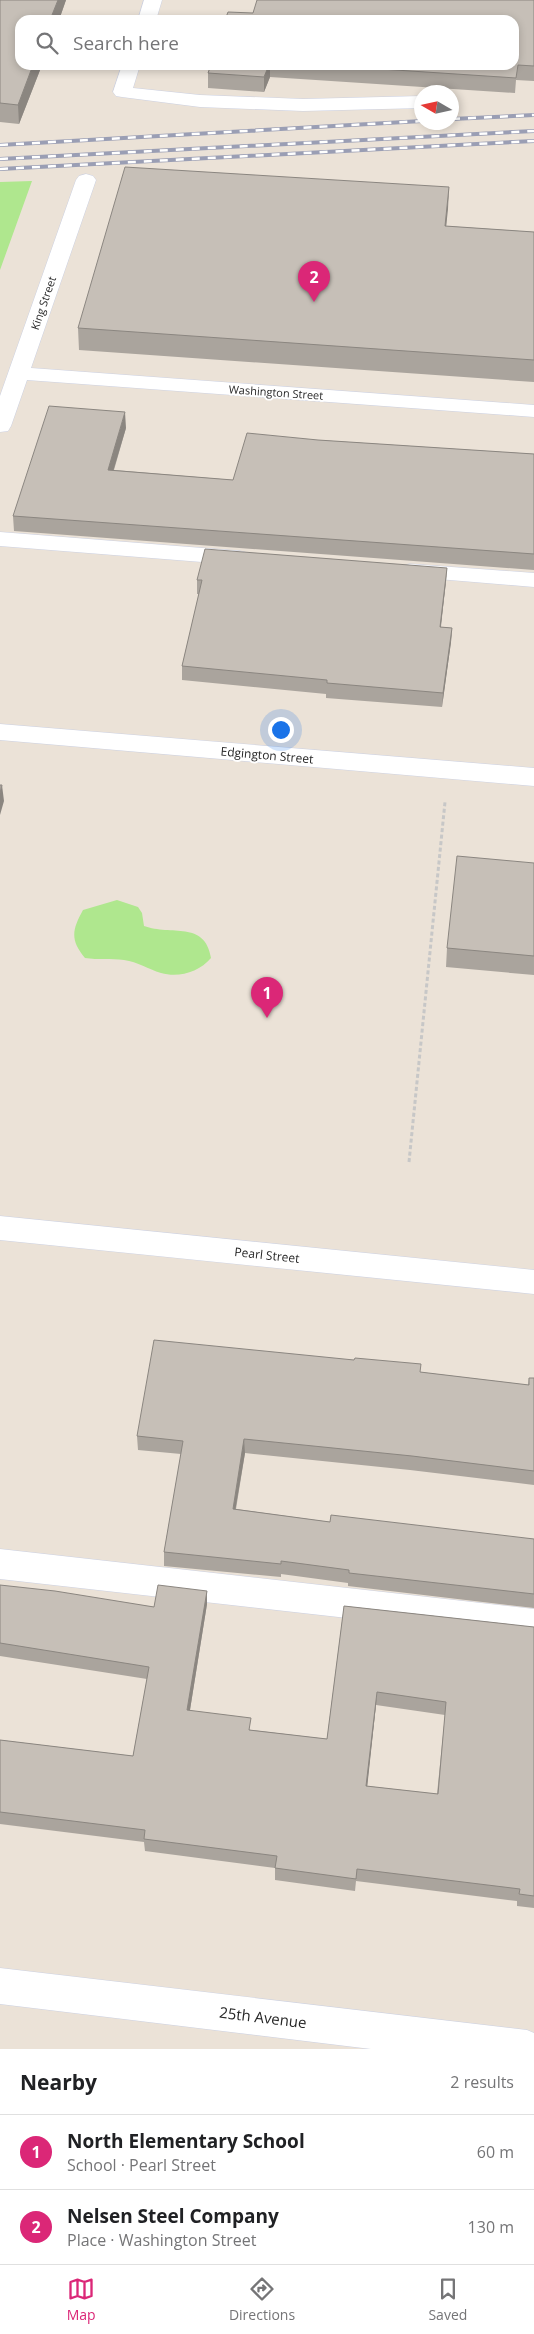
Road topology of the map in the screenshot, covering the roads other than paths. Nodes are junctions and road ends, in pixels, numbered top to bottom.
1 (154, 0) edge
2 (149, 15) edge
3 (130, 70) edge
4 (414, 102) edge
5 (86, 180) dead end
6 (18, 373) junction
7 (534, 411) edge
8 (0, 426) edge
9 (0, 539) edge
10 (257, 559) edge
11 (386, 569) edge
12 (534, 580) edge
13 (0, 732) edge
14 (534, 778) edge
15 (0, 1228) edge
16 (534, 1282) edge
17 (0, 1564) edge
18 (534, 1624) edge
19 (0, 1986) edge
20 (526, 2049) edge

1 - 2 street
3 - 4 street
5 - 6 street, King Street
6 - 7 street, Washington Street
6 - 8 street, King Street
9 - 10 street
11 - 12 street
13 - 14 street, Edgington Street
15 - 16 street, Pearl Street
17 - 18 street
19 - 20 street, 25th Avenue

